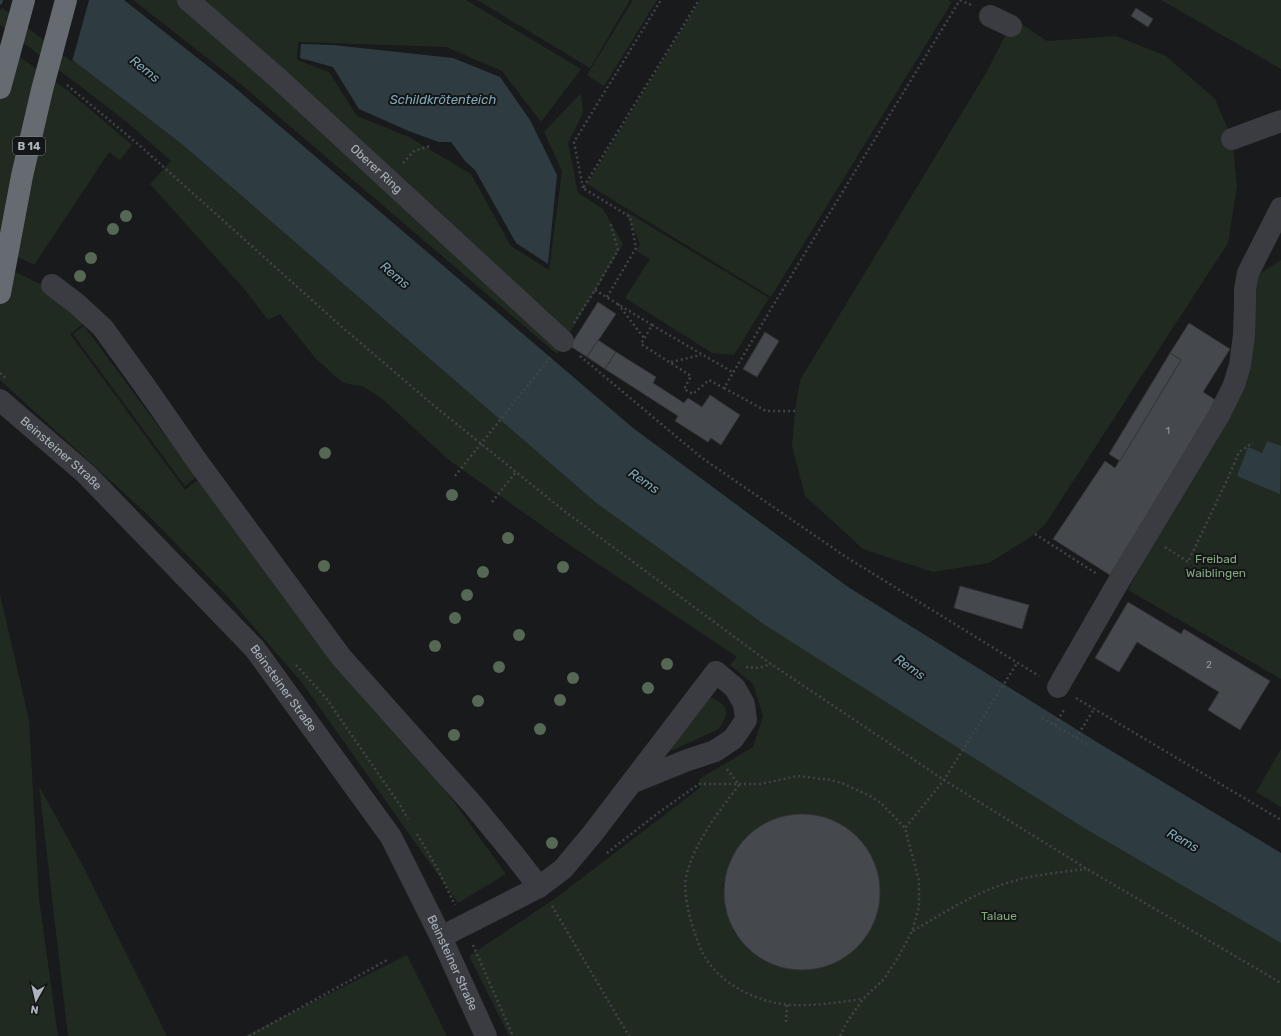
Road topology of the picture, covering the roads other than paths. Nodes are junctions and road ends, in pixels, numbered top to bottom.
1 (24, 0) edge
2 (66, 0) edge
3 (188, 0) edge
4 (990, 16) dead end
5 (1011, 26) dead end
6 (0, 88) edge
7 (1281, 121) edge
8 (1232, 139) dead end
9 (1281, 208) edge
10 (52, 285) dead end
11 (0, 293) edge
12 (563, 341) road end
13 (0, 400) edge
14 (1058, 687) road end
15 (631, 783) junction
16 (539, 887) junction
17 (441, 937) junction
18 (486, 1036) edge

1 - 6 highway
2 - 11 highway, B 14
3 - 12 street, Oberer Ring
4 - 5 street
7 - 8 street
9 - 14 street
10 - 16 street
13 - 17 street, Beinsteiner Straße
15 - 15 street
15 - 16 street
16 - 17 street
17 - 18 street, Beinsteiner Straße

